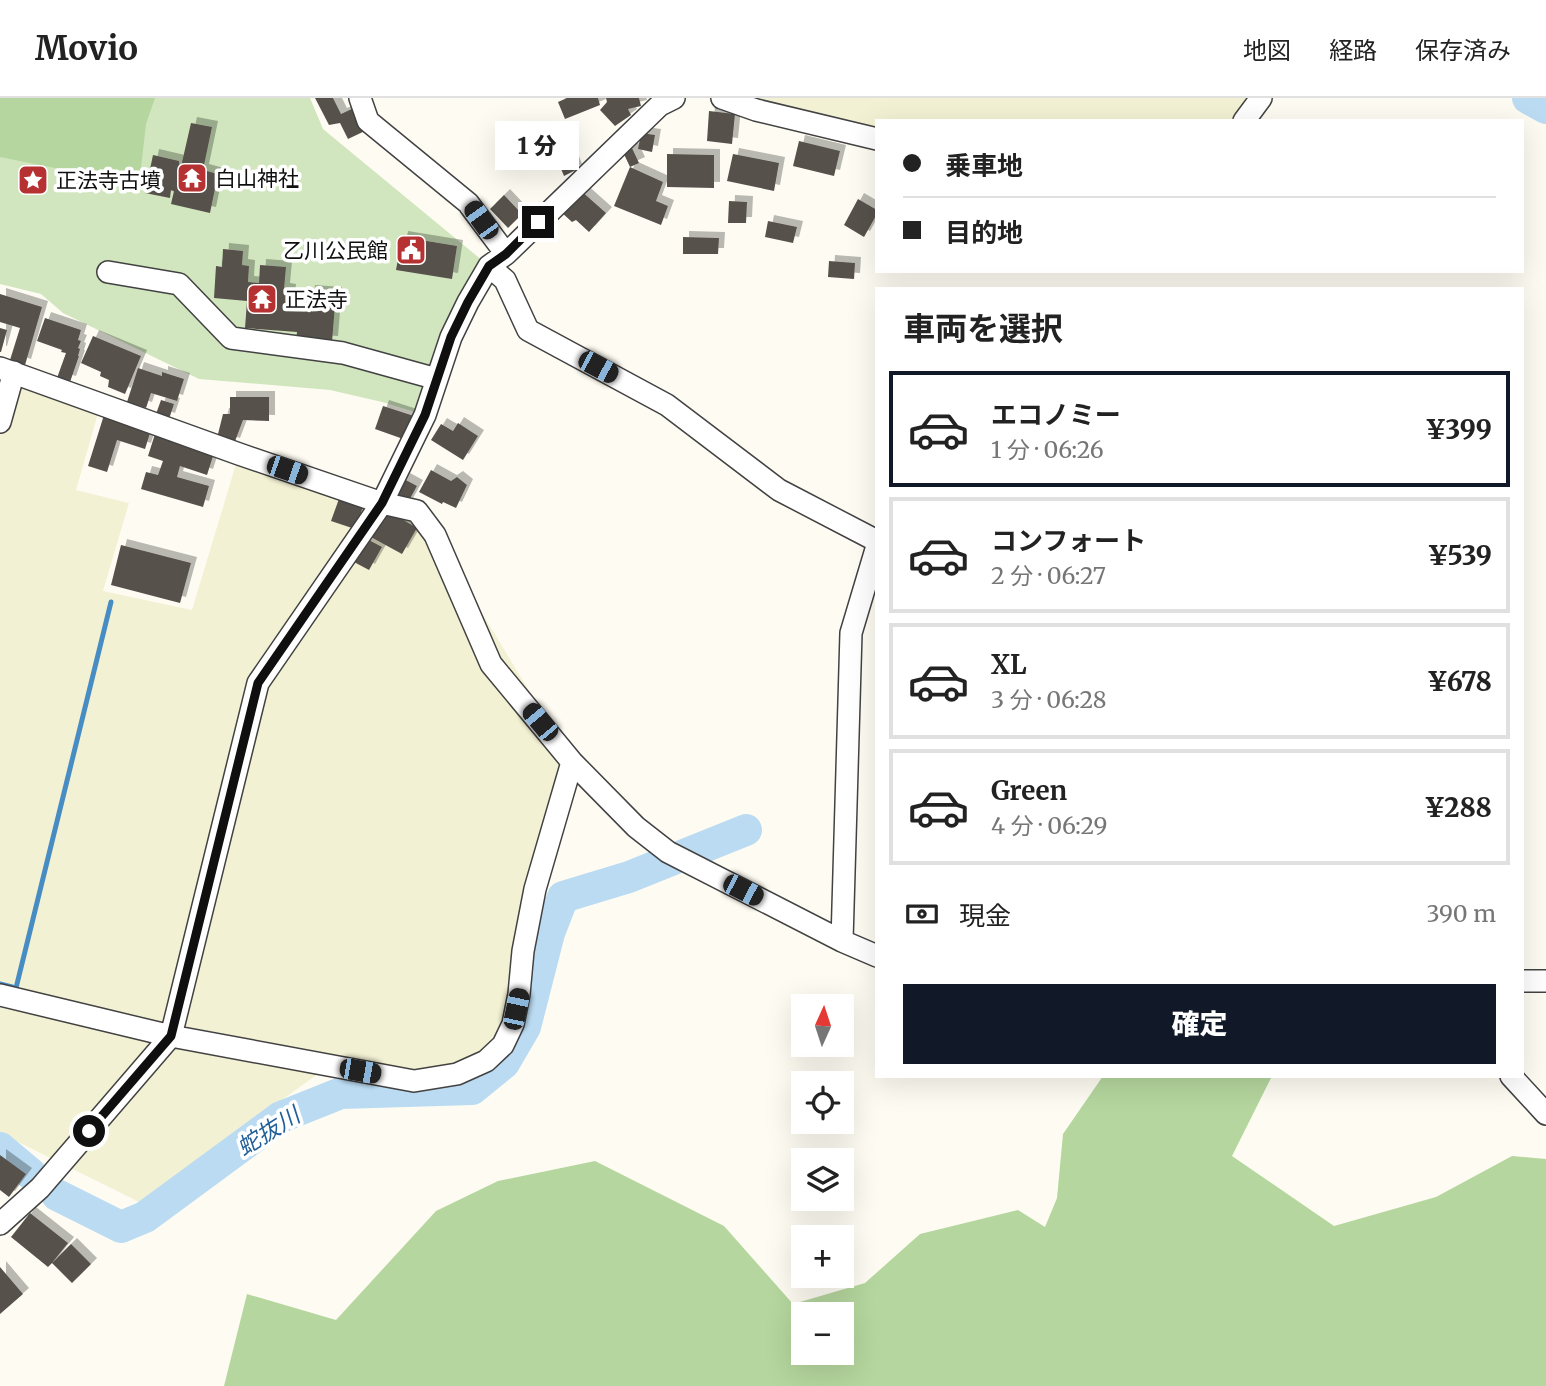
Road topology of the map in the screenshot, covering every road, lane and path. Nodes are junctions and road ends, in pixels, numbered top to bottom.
1 (360, 98) edge
2 (674, 98) edge
3 (722, 98) edge
4 (1261, 98) edge
5 (1245, 119) edge
6 (875, 139) edge
7 (497, 260) junction
8 (108, 272) dead end
9 (7, 370) edge
10 (437, 379) junction
11 (0, 422) edge
12 (382, 503) junction
13 (875, 542) edge
14 (875, 550) edge
15 (572, 762) junction
16 (842, 941) junction
17 (875, 955) edge
18 (1524, 981) edge
19 (1546, 981) edge
20 (0, 995) edge
21 (171, 1036) junction
22 (1513, 1078) edge
23 (1546, 1114) edge
24 (0, 1224) edge

1 - 7 street
2 - 7 street
3 - 6 street
4 - 5 street
7 - 10 street
7 - 13 street
8 - 10 street
9 - 11 street
9 - 12 street
10 - 12 street
12 - 15 street
12 - 21 street
14 - 16 street
15 - 16 street
15 - 21 street
16 - 17 street
18 - 19 street
20 - 21 street
21 - 24 street
22 - 23 street

